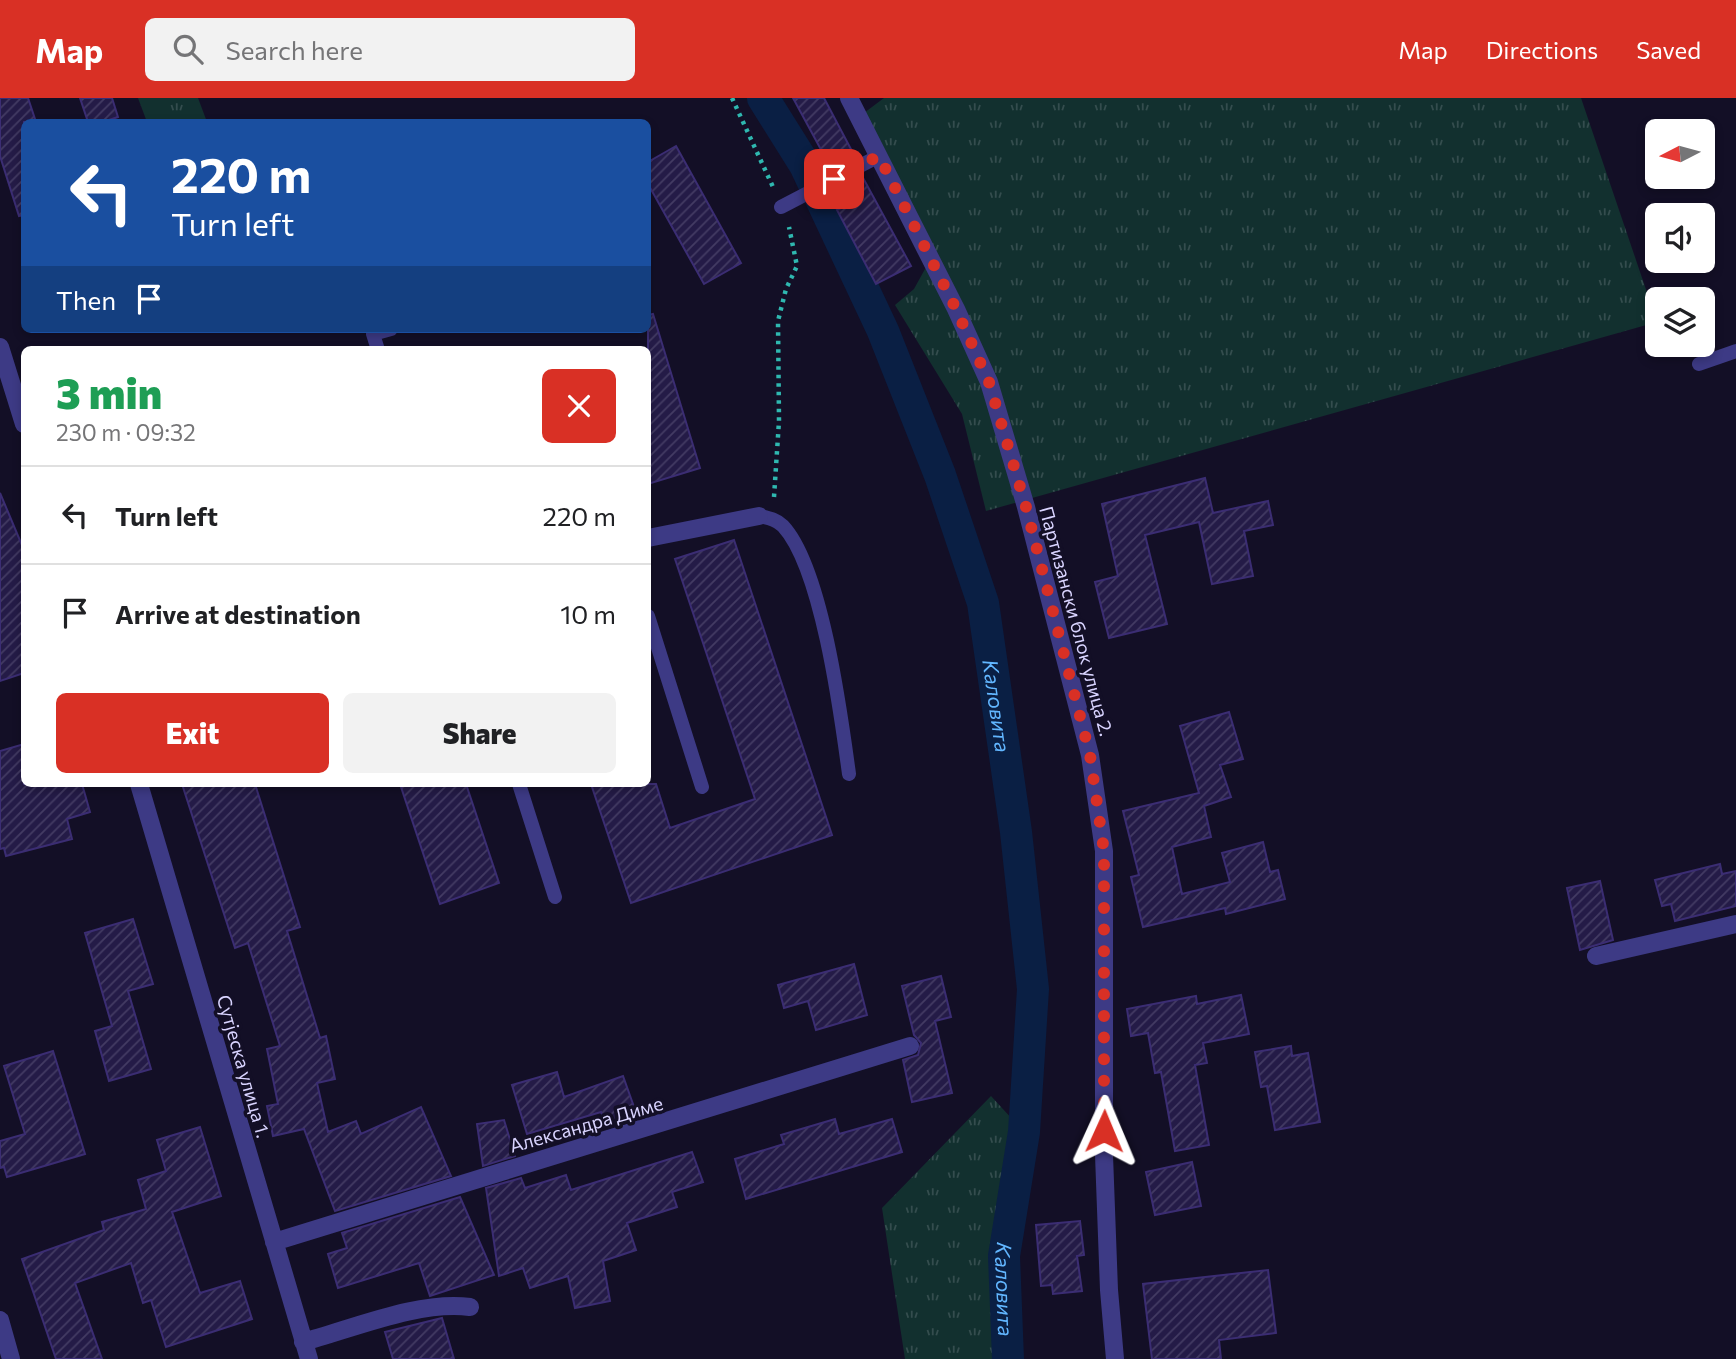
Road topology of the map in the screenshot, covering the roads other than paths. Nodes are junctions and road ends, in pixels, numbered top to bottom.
1 (849, 98) edge
2 (879, 156) junction
3 (781, 207) road end
4 (0, 347) edge
5 (1736, 351) edge
6 (1699, 364) dead end
7 (21, 414) edge
8 (763, 517) joint
9 (651, 537) edge
10 (651, 626) edge
11 (849, 774) dead end
12 (140, 787) edge
13 (520, 787) edge
14 (702, 787) dead end
15 (555, 897) dead end
16 (1736, 924) edge
17 (1596, 956) dead end
18 (910, 1046) dead end
19 (274, 1242) junction
20 (470, 1307) dead end
21 (0, 1321) edge
22 (306, 1351) edge
23 (11, 1359) edge
24 (1115, 1359) edge

1 - 2 street, Партизански блок улица 2.
2 - 3 lane
2 - 24 street, Партизански блок улица 2.
4 - 7 street
5 - 6 lane
8 - 9 street
8 - 11 lane
10 - 14 lane
12 - 19 street, Сутјеска улица 1.
13 - 15 lane
16 - 17 street
18 - 19 street, Александра Диме
19 - 22 street, Сутјеска улица 1.
20 - 22 street
21 - 23 street

